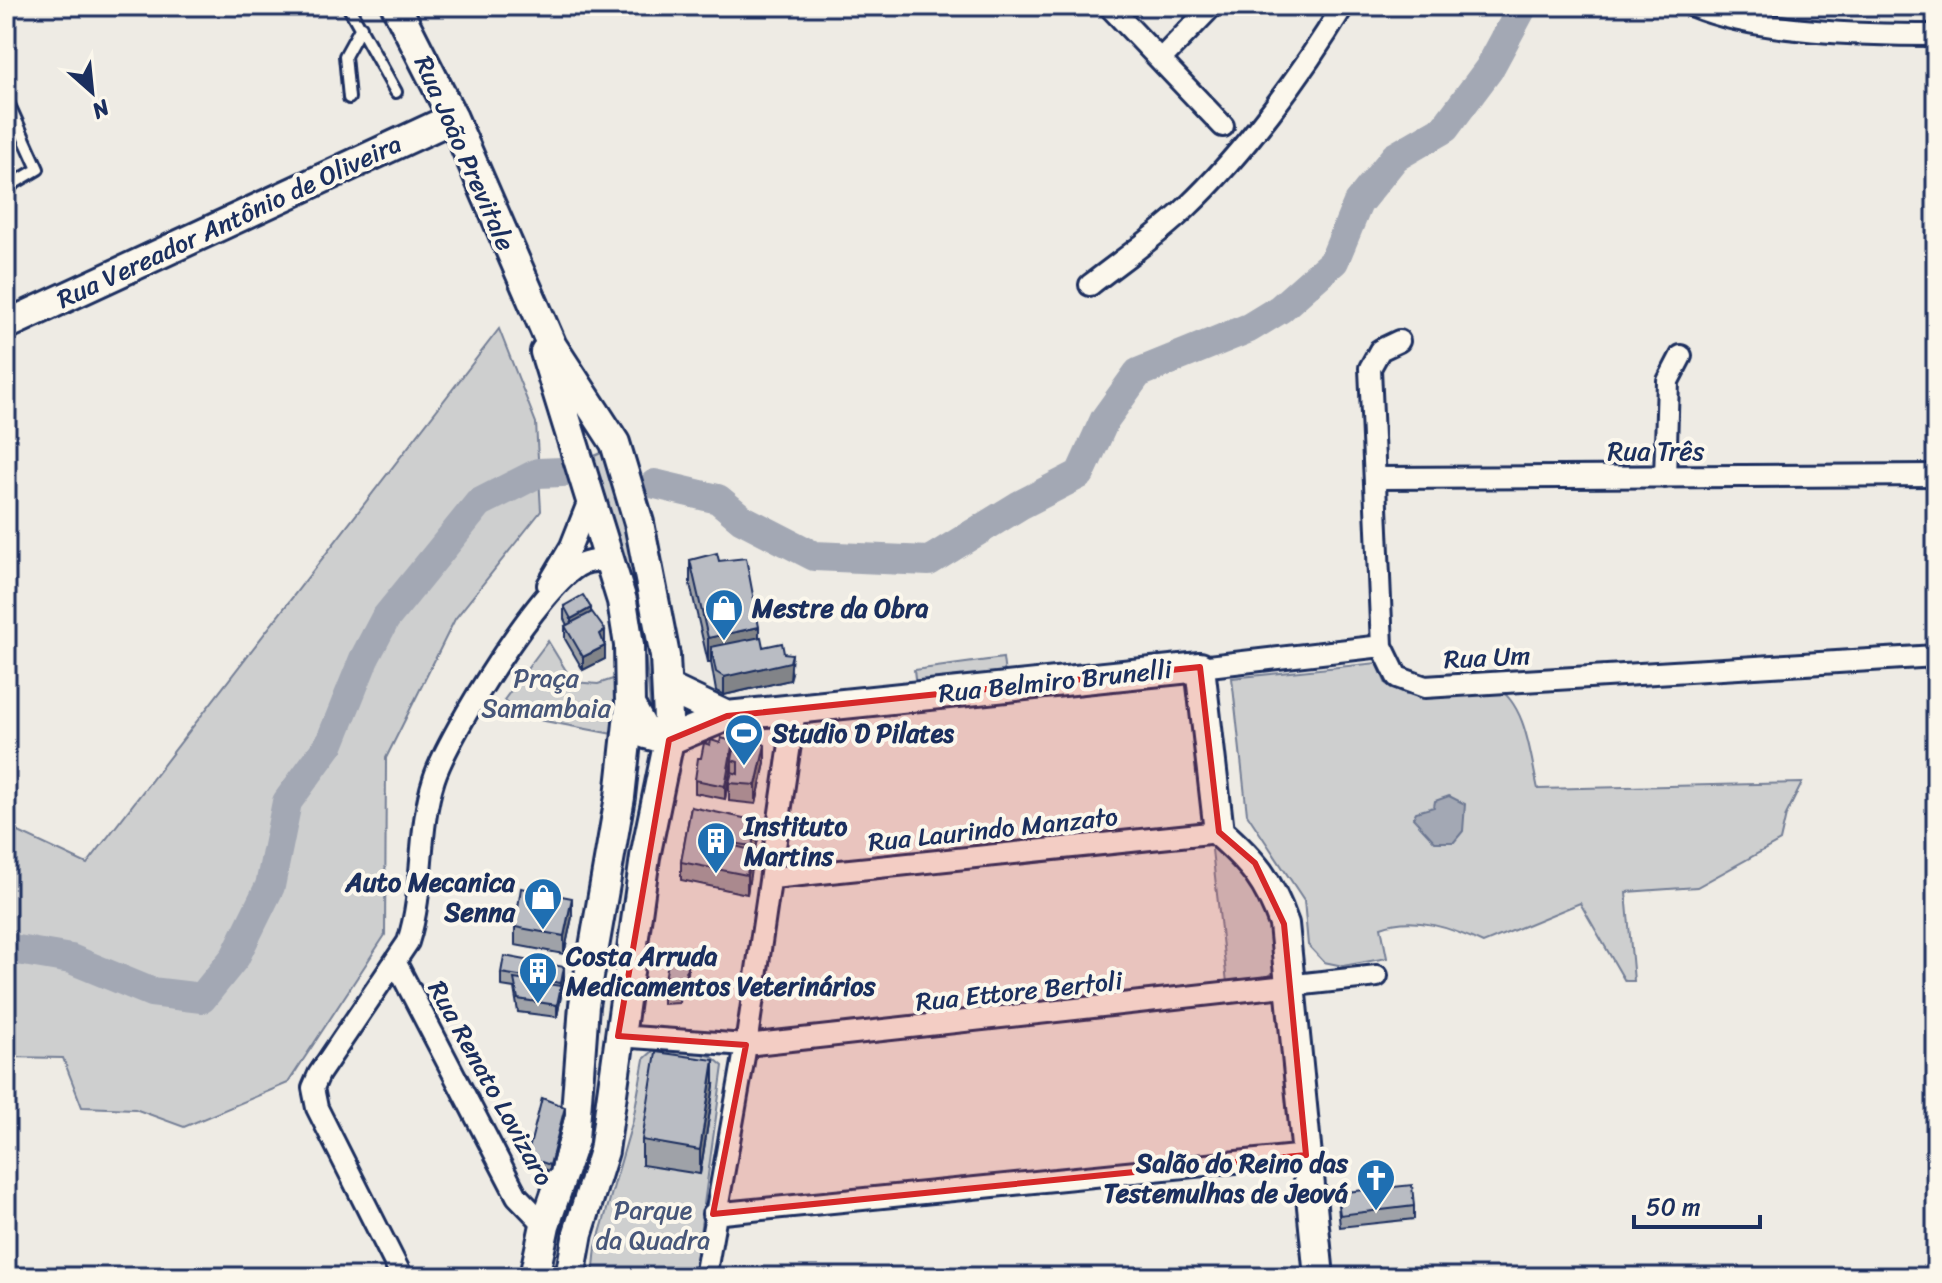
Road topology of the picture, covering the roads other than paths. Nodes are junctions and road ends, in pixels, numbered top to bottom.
1 (348, 6) edge
2 (396, 6) edge
3 (1109, 6) edge
4 (1212, 6) edge
5 (1343, 6) edge
6 (1693, 6) edge
7 (361, 27) junction
8 (1936, 35) edge
9 (1162, 58) junction
10 (396, 92) dead end
11 (6, 98) edge
12 (349, 98) dead end
13 (453, 118) junction
14 (1223, 126) dead end
15 (6, 188) edge
16 (1090, 285) dead end
17 (531, 301) junction
18 (6, 325) edge
19 (1399, 341) dead end
20 (1681, 356) dead end
21 (615, 443) junction
22 (576, 450) junction
23 (1936, 475) edge
24 (1665, 477) junction
25 (1376, 478) junction
26 (590, 498) junction
27 (612, 565) junction
28 (538, 603) junction
29 (1382, 646) junction
30 (1936, 656) edge
31 (1200, 667) junction
32 (668, 688) junction
33 (630, 705) junction
34 (795, 710) junction
35 (727, 716) junction
36 (669, 740) junction
37 (1219, 832) junction
38 (772, 878) junction
39 (396, 963) junction
40 (1377, 976) dead end
41 (1292, 987) junction
42 (618, 1036) junction
43 (746, 1045) junction
44 (1306, 1155) junction
45 (713, 1214) junction
46 (545, 1225) junction
47 (402, 1277) edge
48 (534, 1277) edge
49 (570, 1277) edge
50 (705, 1277) edge
51 (1319, 1277) edge

1 - 7 lane
2 - 13 main road, Rua João Previtale
3 - 9 street
4 - 9 street
5 - 16 street
6 - 8 street
7 - 10 lane
7 - 12 lane
9 - 14 street
11 - 15 lane
13 - 17 main road, Rua João Previtale
13 - 18 main road, Rua Vereador Antônio de Oliveira
17 - 21 main road, Rua João Previtale
17 - 22 main road, Rua João Previtale
19 - 25 street, Rua Um
20 - 24 street
21 - 22 main road
21 - 32 main road, Rua João Previtale
22 - 26 main road, Rua João Previtale
23 - 24 street, Rua Três
24 - 25 street, Rua Três
25 - 29 street, Rua Um
26 - 27 main road, Rua João Previtale
26 - 28 street
27 - 28 street
27 - 33 main road, Rua João Previtale
28 - 39 street
29 - 30 street, Rua Um
29 - 31 street, Rua Belmiro Brunelli
31 - 34 main road, Rua Belmiro Brunelli
31 - 37 main road
32 - 35 main road
32 - 36 main road, Rua João Previtale
33 - 36 main road
33 - 46 main road, Rua João Previtale
34 - 35 main road, Rua Belmiro Brunelli
34 - 38 street
35 - 36 main road, Rua Belmiro Brunelli
36 - 42 main road, Rua João Previtale
37 - 38 street, Rua Laurindo Manzato
37 - 41 main road
38 - 43 street
39 - 46 street, Rua Renato Lovizaro
39 - 47 street
40 - 41 street, Rua Ettore Bertoli
41 - 43 street, Rua Ettore Bertoli
41 - 44 main road
42 - 43 street, Rua Ettore Bertoli
42 - 49 main road, Rua João Previtale
43 - 45 street
44 - 45 street
44 - 51 main road
45 - 50 street
46 - 48 main road, Rua João Previtale

